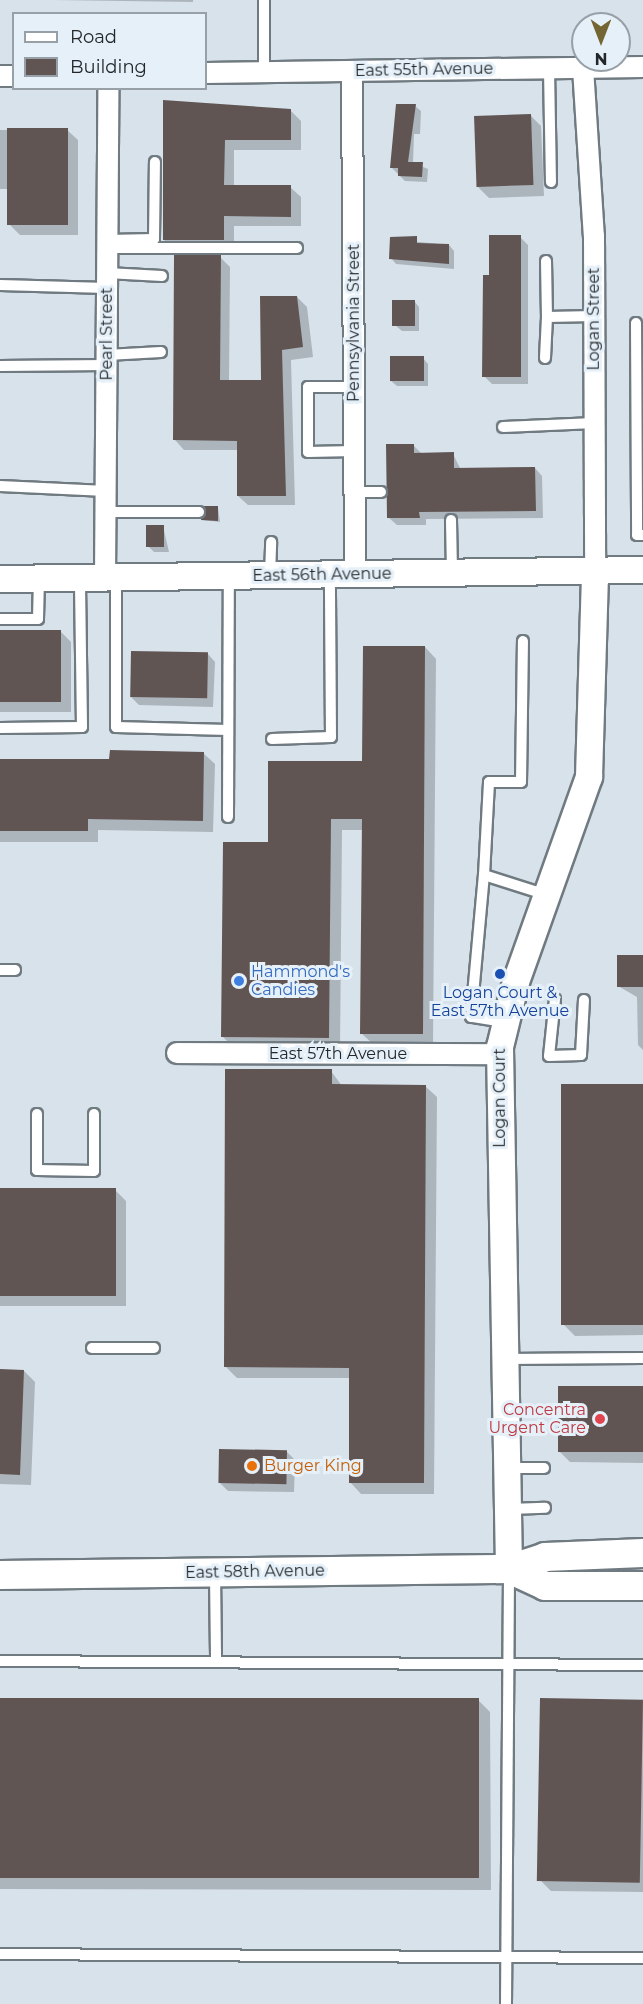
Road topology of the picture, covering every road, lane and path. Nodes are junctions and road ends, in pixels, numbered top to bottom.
1 (264, 0) edge
2 (571, 68) edge
3 (549, 69) junction
4 (352, 71) junction
5 (264, 72) junction
6 (583, 72) edge
7 (207, 73) edge
8 (108, 90) edge
9 (155, 162) dead end
10 (551, 182) dead end
11 (107, 244) junction
12 (297, 248) dead end
13 (546, 261) dead end
14 (162, 276) dead end
15 (107, 280) junction
16 (0, 285) edge
17 (594, 316) junction
18 (546, 317) junction
19 (636, 323) dead end
20 (161, 352) dead end
21 (545, 358) dead end
22 (107, 360) junction
23 (0, 366) edge
24 (354, 387) junction
25 (595, 423) junction
26 (503, 427) dead end
27 (354, 451) junction
28 (0, 486) edge
29 (106, 491) junction
30 (354, 492) junction
31 (381, 492) dead end
32 (106, 512) junction
33 (199, 512) dead end
34 (451, 520) dead end
35 (643, 535) edge
36 (271, 542) dead end
37 (643, 570) edge
38 (595, 571) junction
39 (452, 573) junction
40 (342, 575) junction
41 (270, 576) junction
42 (229, 577) junction
43 (111, 578) junction
44 (0, 579) edge
45 (39, 579) junction
46 (80, 579) junction
47 (0, 619) edge
48 (523, 641) dead end
49 (0, 728) edge
50 (228, 730) junction
51 (272, 739) dead end
52 (228, 817) dead end
53 (484, 874) junction
54 (547, 895) junction
55 (0, 970) edge
56 (15, 970) dead end
57 (555, 999) dead end
58 (584, 1000) dead end
59 (504, 1022) junction
60 (177, 1053) dead end
61 (499, 1054) junction
62 (37, 1114) dead end
63 (94, 1114) dead end
64 (92, 1348) dead end
65 (154, 1348) dead end
66 (643, 1358) edge
67 (506, 1359) junction
68 (508, 1468) junction
69 (544, 1468) dead end
70 (545, 1508) dead end
71 (509, 1509) junction
72 (643, 1553) edge
73 (0, 1564) edge
74 (509, 1569) junction
75 (215, 1573) junction
76 (0, 1575) edge
77 (39, 1575) junction
78 (0, 1582) edge
79 (643, 1586) edge
80 (216, 1660) junction
81 (0, 1661) edge
82 (510, 1663) junction
83 (643, 1665) edge
84 (0, 1954) edge
85 (507, 1957) junction
86 (643, 1958) edge
87 (506, 2004) edge

1 - 5 lane
2 - 3 street, East 55th Avenue
3 - 4 street, East 55th Avenue
3 - 10 lane
4 - 5 street, East 55th Avenue
4 - 24 street, Pennsylvania Street
5 - 7 street, East 55th Avenue
6 - 17 street, Logan Street
8 - 11 street, Pearl Street
9 - 11 lane
11 - 12 lane
11 - 15 street, Pearl Street
13 - 18 lane
14 - 15 lane
15 - 16 lane
15 - 22 street, Pearl Street
17 - 18 lane
17 - 25 street, Logan Street
18 - 21 lane
19 - 35 lane
20 - 22 lane
22 - 23 lane
22 - 29 street, Pearl Street
24 - 27 street, Pennsylvania Street
24 - 27 lane
25 - 26 lane
25 - 38 street, Logan Street
27 - 30 street, Pennsylvania Street
28 - 29 lane
29 - 32 street, Pearl Street
30 - 31 lane
30 - 40 street, Pennsylvania Street
32 - 33 lane
32 - 43 street, Pearl Street
34 - 39 lane
36 - 41 lane
37 - 38 street, East 56th Avenue
38 - 39 street, East 56th Avenue
38 - 54 street, Logan Court
39 - 40 street, East 56th Avenue
40 - 41 street, East 56th Avenue
40 - 51 lane
41 - 42 street, East 56th Avenue
42 - 43 street, East 56th Avenue
42 - 50 lane
43 - 46 street, East 56th Avenue
43 - 50 lane
44 - 45 street, East 56th Avenue
45 - 46 street, East 56th Avenue
45 - 47 lane
46 - 49 lane
48 - 53 lane
50 - 52 lane
53 - 54 lane
53 - 59 lane
54 - 59 street, Logan Court
55 - 56 lane
57 - 58 lane
59 - 61 street, Logan Court
60 - 61 street, East 57th Avenue
61 - 67 street, Logan Court
62 - 63 lane
64 - 65 lane
66 - 67 lane
67 - 68 street, Logan Court
68 - 69 lane
68 - 71 street, Logan Court
70 - 71 lane
71 - 74 street, Logan Court
72 - 74 main road, East 58th Avenue
73 - 77 main road
74 - 75 main road, East 58th Avenue
74 - 79 main road, East 58th Avenue
74 - 82 lane
75 - 77 main road, East 58th Avenue
75 - 80 lane
76 - 77 main road, East 58th Avenue
77 - 78 main road
80 - 81 lane
80 - 82 lane
82 - 83 lane
82 - 85 lane
84 - 85 lane
85 - 86 lane
85 - 87 lane

